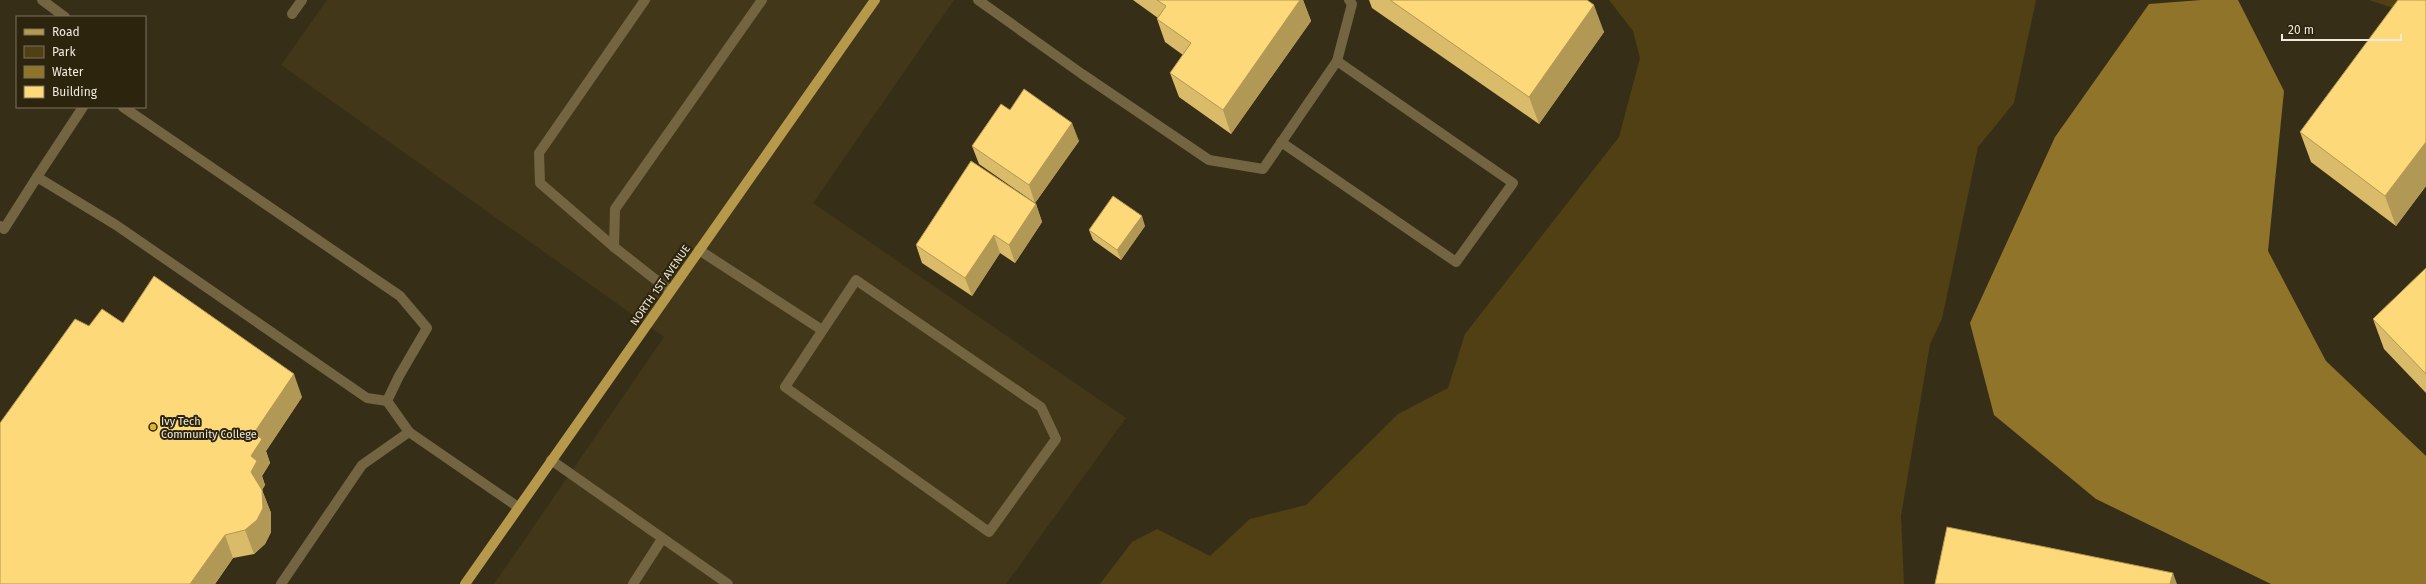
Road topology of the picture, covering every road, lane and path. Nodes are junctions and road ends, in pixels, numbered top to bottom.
1 (42, 0) edge
2 (302, 0) edge
3 (645, 0) edge
4 (762, 0) edge
5 (875, 0) edge
6 (978, 0) edge
7 (1349, 0) edge
8 (292, 14) dead end
9 (65, 16) edge
10 (1337, 61) junction
11 (82, 108) edge
12 (124, 108) edge
13 (1282, 142) junction
14 (37, 177) junction
15 (1, 230) edge
16 (614, 247) junction
17 (699, 250) junction
18 (670, 291) junction
19 (822, 330) junction
20 (387, 401) junction
21 (409, 432) junction
22 (551, 460) junction
23 (518, 507) junction
24 (662, 540) junction
25 (280, 584) edge
26 (466, 584) edge
27 (633, 584) edge
28 (728, 584) edge

1 - 9 lane
2 - 8 lane
3 - 16 lane
4 - 16 lane
5 - 17 main road, NORTH 1ST AVENUE
6 - 13 lane
7 - 10 lane
10 - 13 lane
10 - 13 lane
11 - 14 lane
12 - 20 lane
14 - 15 lane
14 - 20 lane
16 - 18 lane
17 - 18 main road, NORTH 1ST AVENUE
17 - 19 lane
18 - 22 main road, NORTH 1ST AVENUE
19 - 19 lane
20 - 21 lane
21 - 23 lane
21 - 25 lane
22 - 23 main road, NORTH 1ST AVENUE
22 - 24 lane
23 - 26 main road, NORTH 1ST AVENUE
24 - 27 lane
24 - 28 lane

